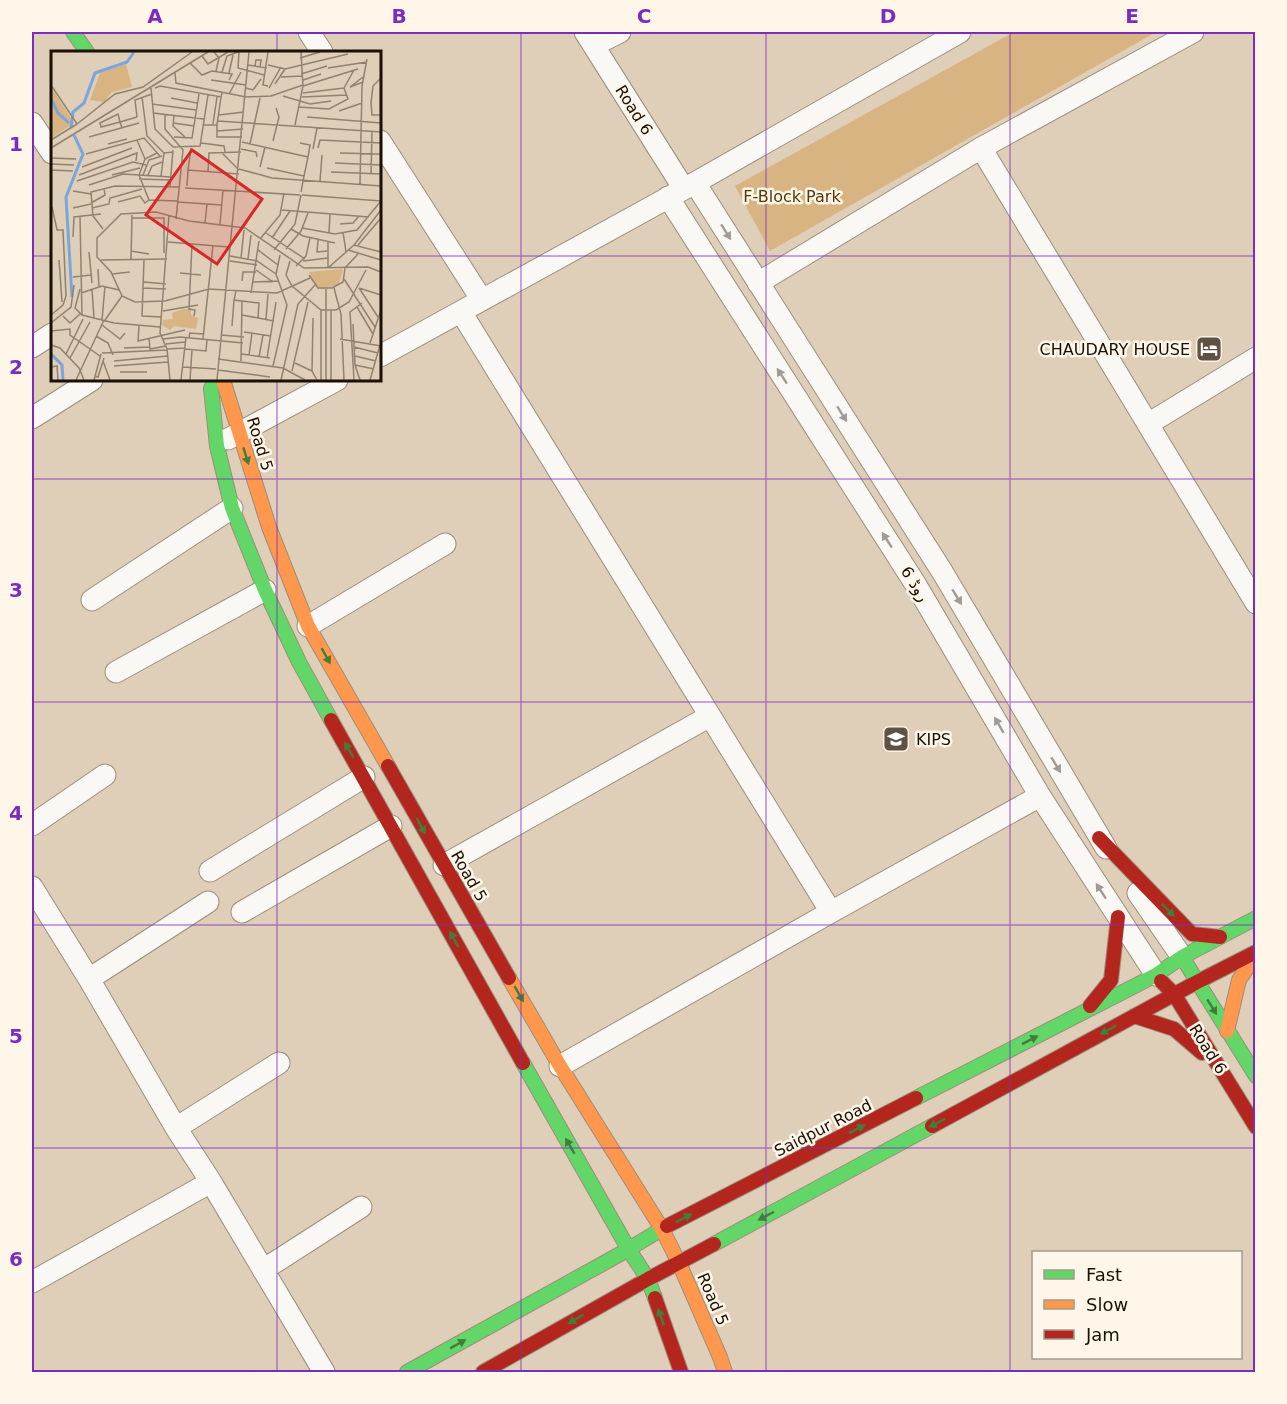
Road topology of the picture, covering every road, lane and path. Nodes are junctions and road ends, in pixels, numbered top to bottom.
1 (73, 32) edge
2 (309, 32) edge
3 (620, 32) edge
4 (960, 32) edge
5 (1193, 32) edge
6 (589, 38) edge
7 (86, 51) edge
8 (321, 51) edge
9 (32, 123) edge
10 (381, 143) edge
11 (981, 148) junction
12 (51, 152) edge
13 (682, 190) junction
14 (758, 283) junction
15 (482, 300) junction
16 (461, 312) junction
17 (789, 332) junction
18 (51, 335) edge
19 (762, 345) junction
20 (32, 347) edge
21 (381, 355) edge
22 (1256, 358) edge
23 (90, 381) edge
24 (210, 381) edge
25 (223, 381) edge
26 (335, 381) edge
27 (32, 418) edge
28 (1148, 424) junction
29 (239, 433) junction
30 (217, 446) junction
31 (232, 508) junction
32 (445, 544) dead end
33 (943, 573) junction
34 (916, 585) junction
35 (265, 590) junction
36 (92, 600) dead end
37 (1256, 603) edge
38 (309, 626) junction
39 (116, 672) dead end
40 (710, 716) junction
41 (105, 775) dead end
42 (364, 777) junction
43 (1040, 796) junction
44 (32, 825) edge
45 (391, 826) junction
46 (1099, 837) junction
47 (444, 865) junction
48 (210, 871) dead end
49 (33, 891) edge
50 (208, 902) dead end
51 (242, 912) dead end
52 (831, 912) junction
53 (1118, 917) junction
54 (1256, 918) edge
55 (1220, 937) junction
56 (1256, 953) edge
57 (1182, 957) junction
58 (1156, 975) junction
59 (89, 979) junction
60 (1197, 982) junction
61 (1174, 994) junction
62 (1086, 1011) junction
63 (1134, 1016) junction
64 (1227, 1031) junction
65 (279, 1063) dead end
66 (560, 1066) junction
67 (1218, 1066) junction
68 (1256, 1076) edge
69 (1256, 1127) edge
70 (176, 1128) junction
71 (211, 1182) junction
72 (361, 1207) dead end
73 (662, 1229) junction
74 (629, 1250) junction
75 (679, 1263) junction
76 (263, 1270) junction
77 (648, 1279) junction
78 (32, 1282) edge
79 (324, 1372) edge
80 (407, 1372) edge
81 (483, 1372) edge
82 (681, 1372) edge
83 (725, 1372) edge

1 - 7 main road
2 - 8 street
3 - 6 street
4 - 13 street
5 - 11 street
6 - 13 street, Road 6
9 - 12 street
10 - 15 street
11 - 14 street
11 - 28 street
13 -> 14 street, روڈ 6
13 - 15 street
13 - 19 street, روڈ 6
14 - 17 street, روڈ 6
15 - 16 street
16 - 21 street
16 - 40 street
17 - 19 street
17 -> 33 street, روڈ 6
18 - 20 street
34 -> 19 street, روڈ 6
22 - 28 street
23 - 27 street
24 - 30 main road
25 - 29 main road, Road 5
26 - 29 street
28 - 37 street
29 - 30 street
29 -> 38 main road, Road 5
30 - 31 main road
31 - 35 main road
31 - 36 street
32 - 38 street
33 - 34 street
33 -> 46 street, روڈ 6
43 -> 34 street, روڈ 6
35 - 39 street
42 -> 35 main road
38 -> 47 main road, Road 5
40 - 47 street
40 - 52 street
41 - 44 street
42 - 45 main road
42 - 48 street
43 - 52 street
53 -> 43 street, روڈ 6
45 - 51 street
74 -> 45 main road
46 -> 55 main road
46 - 57 street, روڈ 6
47 -> 66 main road, Road 5
49 - 59 street
50 - 59 street
52 - 66 street
53 - 58 street, روڈ 6
53 - 62 main road
54 - 55 main road, Saidpur Road
55 - 57 main road, Saidpur Road
56 - 60 main road
56 - 64 main road
57 - 58 main road, Saidpur Road
57 - 60 main road, Road 6
58 - 61 main road, Road 6
58 - 62 main road, Saidpur Road
59 - 70 street
60 - 61 main road
60 -> 64 main road, Road 6
61 - 63 main road
61 - 67 main road, Road 6
73 -> 62 main road, Saidpur Road
63 - 67 main road
63 -> 75 main road
64 - 68 main road, Road 6
65 - 70 street
66 - 73 main road, Road 5
67 - 69 main road, Road 6
70 - 71 street
71 - 76 street
71 - 78 street
72 - 76 street
73 - 74 main road, Saidpur Road
73 - 75 main road, Road 5
74 - 77 main road
80 -> 74 main road, Saidpur Road
75 - 77 main road
75 - 83 main road, Road 5
76 - 79 street
77 -> 81 main road
82 -> 77 main road

